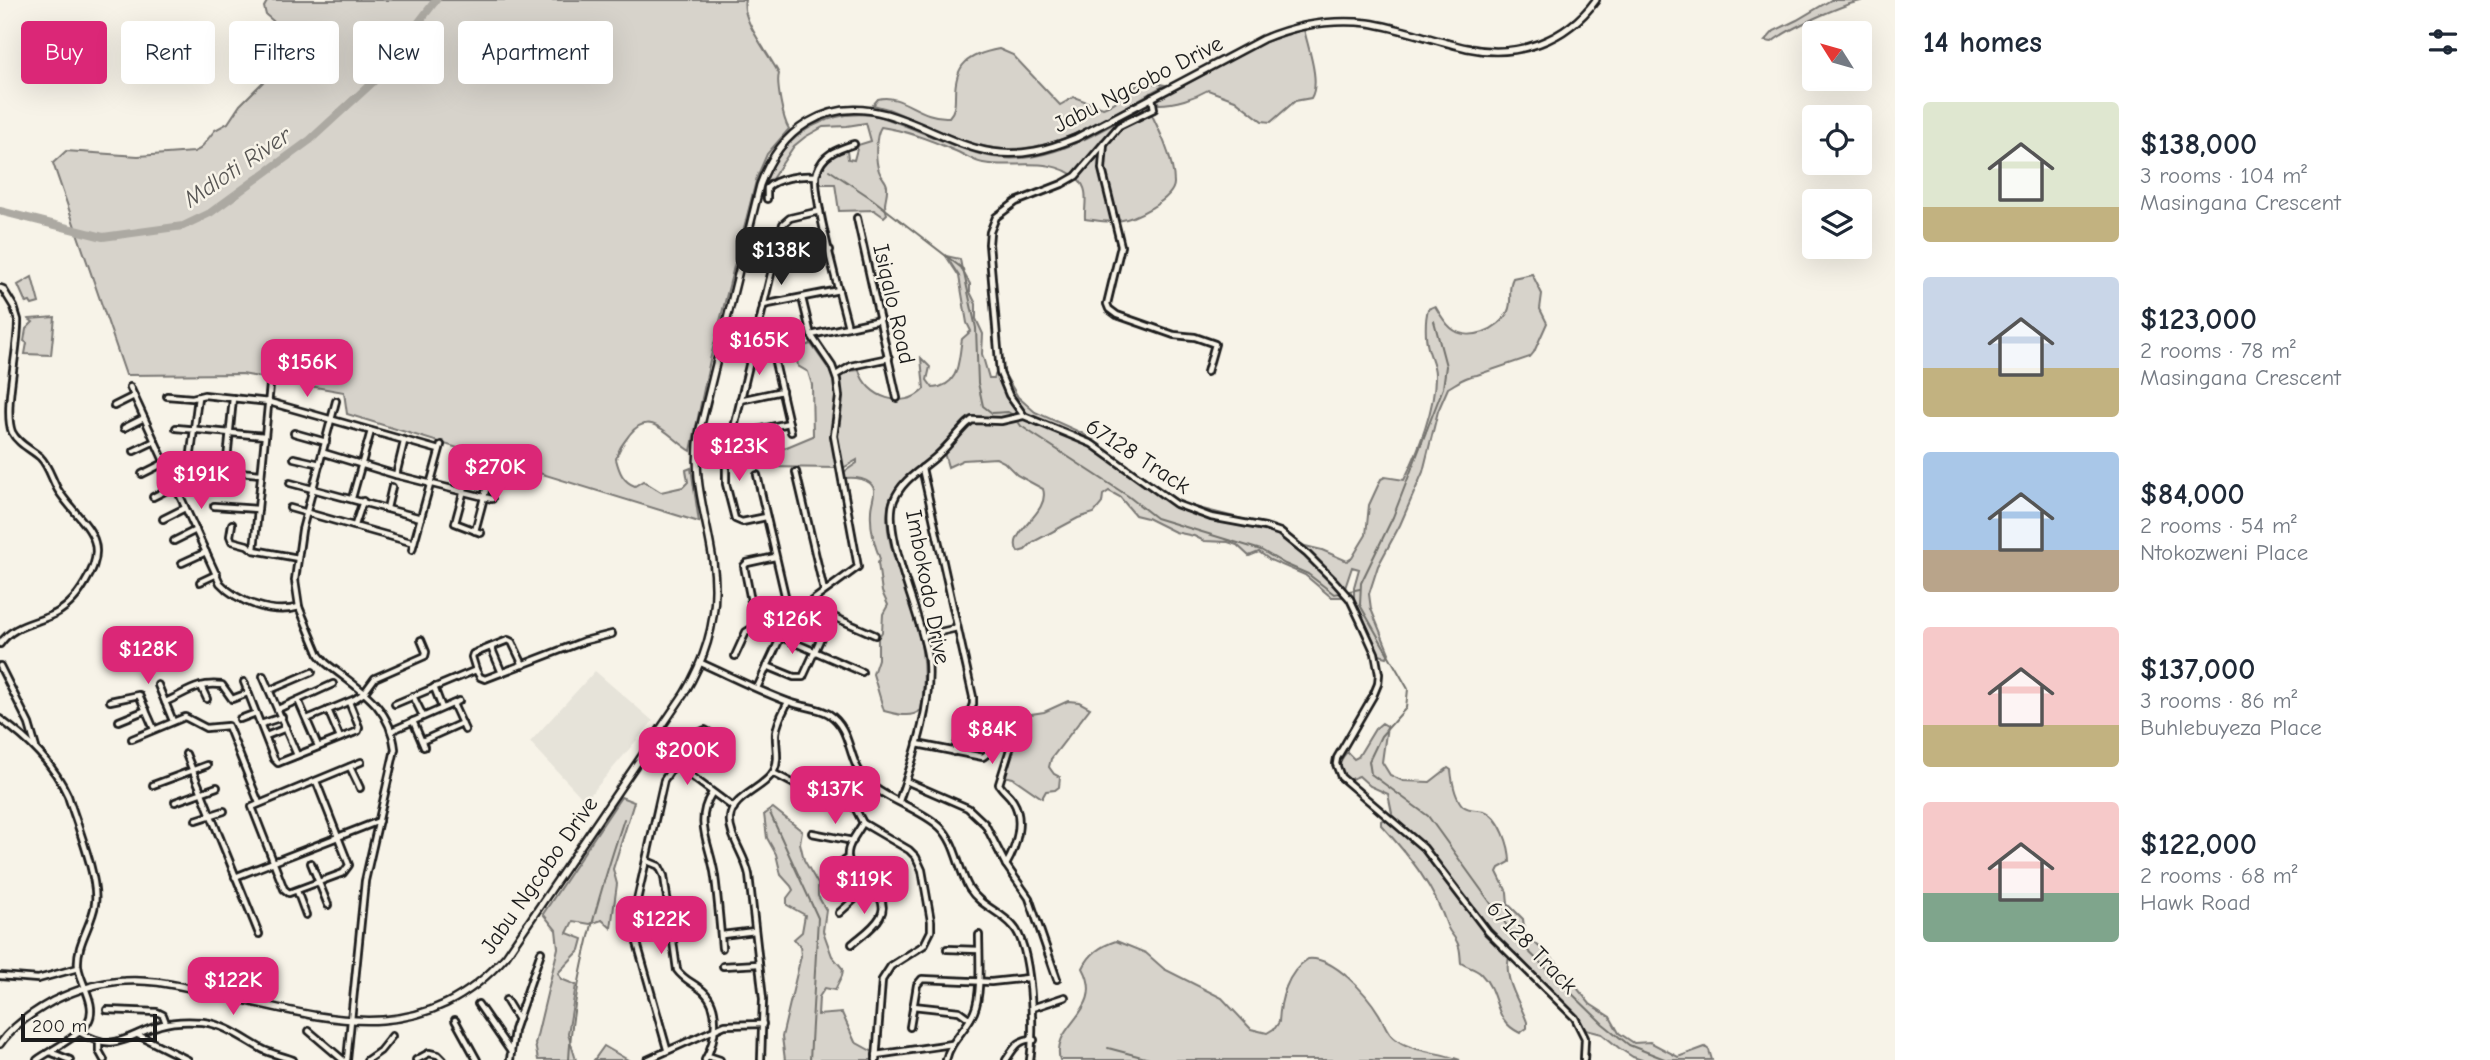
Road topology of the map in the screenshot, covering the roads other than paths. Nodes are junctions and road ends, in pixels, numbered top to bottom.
1 (1596, 0) edge
2 (1152, 97) junction
3 (1104, 142) junction
4 (854, 144) dead end
5 (815, 176) junction
6 (767, 199) dead end
7 (820, 211) junction
8 (857, 218) dead end
9 (830, 250) junction
10 (774, 262) junction
11 (1, 289) edge
12 (839, 290) junction
13 (802, 298) junction
14 (763, 305) junction
15 (880, 320) junction
16 (848, 327) junction
17 (811, 335) junction
18 (781, 342) dead end
19 (771, 345) junction
20 (753, 347) junction
21 (889, 358) junction
22 (1207, 372) dead end
23 (836, 375) junction
24 (270, 384) dead end
25 (130, 387) dead end
26 (782, 391) junction
27 (134, 396) junction
28 (167, 396) dead end
29 (198, 396) junction
30 (233, 398) junction
31 (897, 398) dead end
32 (740, 400) junction
33 (336, 401) dead end
34 (269, 402) junction
35 (114, 406) dead end
36 (1024, 416) junction
37 (144, 418) junction
38 (332, 419) junction
39 (789, 423) junction
40 (124, 428) dead end
41 (176, 428) dead end
42 (194, 430) junction
43 (371, 431) junction
44 (791, 432) dead end
45 (294, 433) dead end
46 (229, 434) junction
47 (265, 436) junction
48 (732, 436) junction
49 (155, 441) junction
50 (326, 442) junction
51 (404, 442) junction
52 (134, 451) dead end
53 (191, 453) dead end
54 (324, 453) junction
55 (294, 458) dead end
56 (164, 463) junction
57 (320, 464) junction
58 (361, 464) junction
59 (922, 467) junction
60 (195, 468) dead end
61 (226, 471) junction
62 (491, 471) junction
63 (796, 472) dead end
64 (498, 473) dead end
65 (142, 474) dead end
66 (261, 474) junction
67 (396, 475) junction
68 (757, 475) dead end
69 (290, 483) dead end
70 (429, 484) junction
71 (175, 486) junction
72 (314, 487) junction
73 (392, 487) dead end
74 (224, 491) dead end
75 (462, 492) junction
76 (153, 497) dead end
77 (484, 497) junction
78 (352, 498) junction
79 (492, 499) dead end
80 (363, 501) junction
81 (214, 506) dead end
82 (185, 508) junction
83 (290, 508) dead end
84 (387, 508) junction
85 (258, 509) junction
86 (307, 512) junction
87 (766, 517) junction
88 (421, 518) junction
89 (163, 519) dead end
90 (232, 524) dead end
91 (355, 525) junction
92 (196, 530) junction
93 (174, 541) dead end
94 (414, 543) junction
95 (254, 550) junction
96 (412, 550) dead end
97 (206, 552) junction
98 (775, 556) junction
99 (298, 558) junction
100 (182, 563) dead end
101 (216, 574) junction
102 (200, 582) dead end
103 (824, 591) junction
104 (299, 607) junction
105 (790, 617) junction
106 (756, 626) junction
107 (957, 628) junction
108 (612, 634) dead end
109 (875, 635) dead end
110 (779, 636) junction
111 (923, 636) junction
112 (422, 640) dead end
113 (0, 644) edge
114 (491, 647) junction
115 (814, 651) junction
116 (735, 656) dead end
117 (701, 663) junction
118 (523, 665) junction
119 (0, 666) edge
120 (767, 666) junction
121 (476, 670) junction
122 (312, 672) dead end
123 (862, 672) dead end
124 (502, 673) junction
125 (263, 676) dead end
126 (244, 682) dead end
127 (333, 684) dead end
128 (158, 685) dead end
129 (201, 686) junction
130 (434, 687) junction
131 (757, 688) junction
132 (270, 690) junction
133 (248, 693) junction
134 (364, 693) junction
135 (413, 696) junction
136 (207, 699) dead end
137 (298, 700) junction
138 (110, 701) dead end
139 (459, 701) dead end
140 (788, 701) junction
141 (165, 702) junction
142 (349, 702) junction
143 (395, 704) dead end
144 (453, 704) junction
145 (442, 708) junction
146 (278, 709) junction
147 (146, 710) junction
148 (328, 710) junction
149 (256, 713) junction
150 (423, 716) junction
151 (282, 717) junction
152 (0, 719) edge
153 (240, 719) dead end
154 (307, 719) junction
155 (119, 721) dead end
156 (173, 721) junction
157 (413, 721) junction
158 (462, 723) junction
159 (261, 724) junction
160 (286, 728) junction
161 (154, 729) junction
162 (465, 730) dead end
163 (391, 731) junction
164 (712, 734) dead end
165 (266, 736) junction
166 (340, 738) junction
167 (132, 739) dead end
168 (917, 744) junction
169 (318, 746) junction
170 (36, 749) junction
171 (954, 752) junction
172 (186, 754) dead end
173 (297, 755) junction
174 (361, 762) dead end
175 (675, 764) junction
176 (207, 765) dead end
177 (350, 766) junction
178 (192, 770) junction
179 (773, 773) junction
180 (865, 778) junction
181 (906, 781) junction
182 (316, 782) junction
183 (153, 785) dead end
184 (217, 788) dead end
185 (360, 788) dead end
186 (201, 793) junction
187 (712, 793) junction
188 (899, 801) junction
189 (175, 802) dead end
190 (259, 803) junction
191 (853, 804) junction
192 (734, 808) junction
193 (224, 811) dead end
194 (210, 816) junction
195 (196, 820) dead end
196 (380, 820) junction
197 (863, 823) junction
198 (812, 833) dead end
199 (339, 837) junction
200 (853, 841) junction
201 (848, 858) junction
202 (647, 861) junction
203 (273, 862) junction
204 (311, 863) dead end
205 (877, 863) dead end
206 (1006, 865) junction
207 (832, 876) dead end
208 (235, 877) junction
209 (865, 881) junction
210 (319, 883) junction
211 (869, 886) junction
212 (297, 891) junction
213 (328, 905) dead end
214 (839, 913) dead end
215 (306, 915) dead end
216 (755, 931) junction
217 (259, 934) dead end
218 (722, 936) junction
219 (979, 936) dead end
220 (852, 944) dead end
221 (722, 948) dead end
222 (947, 949) dead end
223 (979, 950) junction
224 (541, 952) dead end
225 (759, 964) junction
226 (723, 966) dead end
227 (78, 968) junction
228 (0, 976) edge
229 (1028, 978) junction
230 (1057, 979) dead end
231 (978, 982) junction
232 (85, 989) junction
233 (1065, 997) dead end
234 (506, 1000) dead end
235 (478, 1004) dead end
236 (913, 1006) junction
237 (1032, 1008) junction
238 (107, 1010) dead end
239 (518, 1018) junction
240 (970, 1019) junction
241 (456, 1020) dead end
242 (350, 1021) junction
243 (166, 1023) junction
244 (763, 1024) junction
245 (910, 1027) dead end
246 (714, 1030) junction
247 (309, 1031) dead end
248 (79, 1032) junction
249 (138, 1035) junction
250 (392, 1036) dead end
251 (1034, 1040) junction
252 (99, 1041) junction
253 (0, 1044) edge
254 (952, 1044) junction
255 (667, 1049) junction
256 (49, 1052) junction
257 (511, 1052) junction
258 (706, 1058) edge
259 (876, 1058) edge
260 (37, 1060) edge
261 (70, 1060) edge
262 (104, 1060) edge
263 (188, 1060) edge
264 (293, 1060) edge
265 (345, 1060) edge
266 (367, 1060) edge
267 (416, 1060) edge
268 (443, 1060) edge
269 (477, 1060) edge
270 (510, 1060) edge
271 (647, 1060) edge
272 (720, 1060) edge
273 (761, 1060) edge
274 (946, 1060) edge
275 (1006, 1060) edge
276 (1030, 1060) edge
277 (1584, 1060) edge

1 - 2 main road, Jabu Ngcobo Drive
2 - 3 street
2 - 117 main road, Jabu Ngcobo Drive
3 - 22 street
3 - 36 street
4 - 5 street
5 - 6 street
5 - 7 street
7 - 9 street
7 - 10 street
8 - 15 street, Isiqalo Road
9 - 10 street
9 - 12 street
10 - 14 street
11 - 113 street
12 - 13 street
12 - 16 street
13 - 14 street
13 - 17 street
14 - 20 street
15 - 16 street
15 - 21 street, Isiqalo Road
16 - 17 street
17 - 23 street
18 - 19 street
19 - 20 street
19 - 26 street
20 - 32 street
21 - 23 street
21 - 31 street, Isiqalo Road
23 - 103 street
24 - 34 street
25 - 27 street
26 - 32 street
26 - 39 street
27 - 35 street
27 - 37 street
28 - 29 street
29 - 30 street
29 - 42 street
30 - 34 street
30 - 46 street
32 - 48 street
33 - 38 street
34 - 38 street
34 - 47 street
36 - 59 street, Imbokodo Drive
36 - 277 street, 67128 Track
37 - 40 street
37 - 49 street
38 - 43 street
38 - 50 street
39 - 44 street
39 - 48 street
41 - 42 street
42 - 46 street
42 - 53 street
43 - 51 street
43 - 58 street
45 - 50 street
46 - 47 street
46 - 61 street
47 - 66 street
48 - 87 street
49 - 52 street
49 - 56 street
50 - 54 street
51 - 67 street
51 - 70 street
54 - 57 street
54 - 58 street
55 - 57 street
56 - 65 street
56 - 71 street
57 - 72 street
58 - 67 street
58 - 78 street
59 - 107 street
59 - 111 street, Imbokodo Drive
60 - 61 street
61 - 66 street
61 - 74 street
62 - 64 street
62 - 75 street
62 - 77 street
63 - 103 street
66 - 85 street
67 - 70 street
68 - 87 street
69 - 72 street
70 - 75 street
70 - 88 street
71 - 76 street
71 - 82 street
72 - 78 street
72 - 86 street
73 - 84 street
75 - 77 street
75 - 77 street
77 - 79 street
78 - 80 street
80 - 84 street
80 - 91 street
81 - 85 street
82 - 89 street
82 - 92 street
83 - 86 street
84 - 88 street
85 - 95 street
86 - 91 street
86 - 99 street
87 - 98 street
88 - 94 street
90 - 95 street
91 - 94 street
92 - 93 street
92 - 97 street
94 - 96 street
95 - 99 street
97 - 100 street
97 - 101 street
98 - 105 street
98 - 106 street
99 - 104 street
101 - 102 street
101 - 104 street
103 - 105 street
104 - 134 street
105 - 110 street
106 - 110 street
106 - 116 street
107 - 111 street
107 - 171 street
108 - 118 street
109 - 115 street
110 - 115 street
110 - 120 street
111 - 168 street, Imbokodo Drive
112 - 134 street
114 - 118 street
114 - 121 street
114 - 124 street
115 - 120 street
115 - 123 street
117 - 131 street
117 - 242 main road, Jabu Ngcobo Drive
118 - 124 street
119 - 170 street
120 - 131 street
121 - 124 street
121 - 130 street
122 - 132 street
125 - 132 street
126 - 133 street
127 - 137 street
128 - 141 street
129 - 133 street
129 - 136 street
129 - 141 street
130 - 135 street
130 - 145 street
131 - 140 street
132 - 146 street
133 - 149 street
134 - 142 street
134 - 163 street
135 - 143 street
135 - 150 street
137 - 146 street
137 - 154 street
138 - 147 street
139 - 144 street
140 - 179 street
140 - 180 street
141 - 156 street
142 - 148 street
142 - 166 street
144 - 145 street
144 - 158 street
145 - 150 street
146 - 151 street
147 - 155 street
147 - 161 street
148 - 154 street
148 - 166 street
149 - 153 street
149 - 159 street
150 - 157 street
151 - 159 street
151 - 160 street
152 - 170 street
154 - 169 street
156 - 161 street
156 - 190 street
157 - 158 street
157 - 163 street
158 - 162 street
159 - 165 street
160 - 165 street
160 - 173 street
161 - 167 street
163 - 196 street
164 - 175 street
165 - 173 street
166 - 169 street
168 - 171 street
168 - 181 street, Imbokodo Drive
169 - 173 street
170 - 227 street
171 - 206 street
172 - 178 street
174 - 177 street
175 - 187 street
175 - 202 street
176 - 178 street
177 - 182 street
177 - 185 street
178 - 183 street
178 - 186 street
179 - 191 street
179 - 192 street
180 - 188 street
180 - 191 street
181 - 188 street, Imbokodo Drive
181 - 206 street
182 - 190 street
182 - 199 street
184 - 186 street
186 - 189 street
186 - 194 street
187 - 192 street
187 - 218 street
188 - 229 street
190 - 203 street
191 - 197 street
192 - 216 street
193 - 194 street
194 - 195 street
194 - 208 street
196 - 199 street
196 - 242 street
197 - 200 street
197 - 259 street
198 - 200 street
199 - 203 street
199 - 210 street
200 - 201 street
201 - 207 street
201 - 209 street
202 - 246 street
202 - 255 street
203 - 208 street
203 - 212 street
204 - 210 street
205 - 209 street
206 - 230 street
208 - 217 street
209 - 211 street
210 - 212 street
210 - 213 street
211 - 214 street
211 - 220 street
212 - 215 street
216 - 218 street
216 - 225 street
218 - 221 street
219 - 223 street
222 - 223 street
223 - 231 street
224 - 239 street
225 - 226 street
225 - 244 street
227 - 228 street
227 - 232 street
229 - 231 street
229 - 237 street
231 - 236 street
231 - 240 street
232 - 242 main road, Jabu Ngcobo Drive
232 - 248 street
232 - 253 main road, Jabu Ngcobo Drive
233 - 237 street
234 - 239 street
235 - 257 street
236 - 240 street
236 - 245 street
237 - 251 street
238 - 243 street
239 - 257 street
240 - 254 street
241 - 269 street
242 - 265 street
243 - 249 street
243 - 264 street
244 - 246 street
244 - 273 street
246 - 255 street
246 - 258 street
247 - 265 street
248 - 252 street
248 - 256 street
249 - 252 street
249 - 263 street
250 - 266 street
251 - 275 street
251 - 276 street
252 - 262 street
254 - 259 street
254 - 274 street
255 - 271 street
256 - 260 street
256 - 261 street
257 - 270 street
258 - 272 street
267 - 268 street

